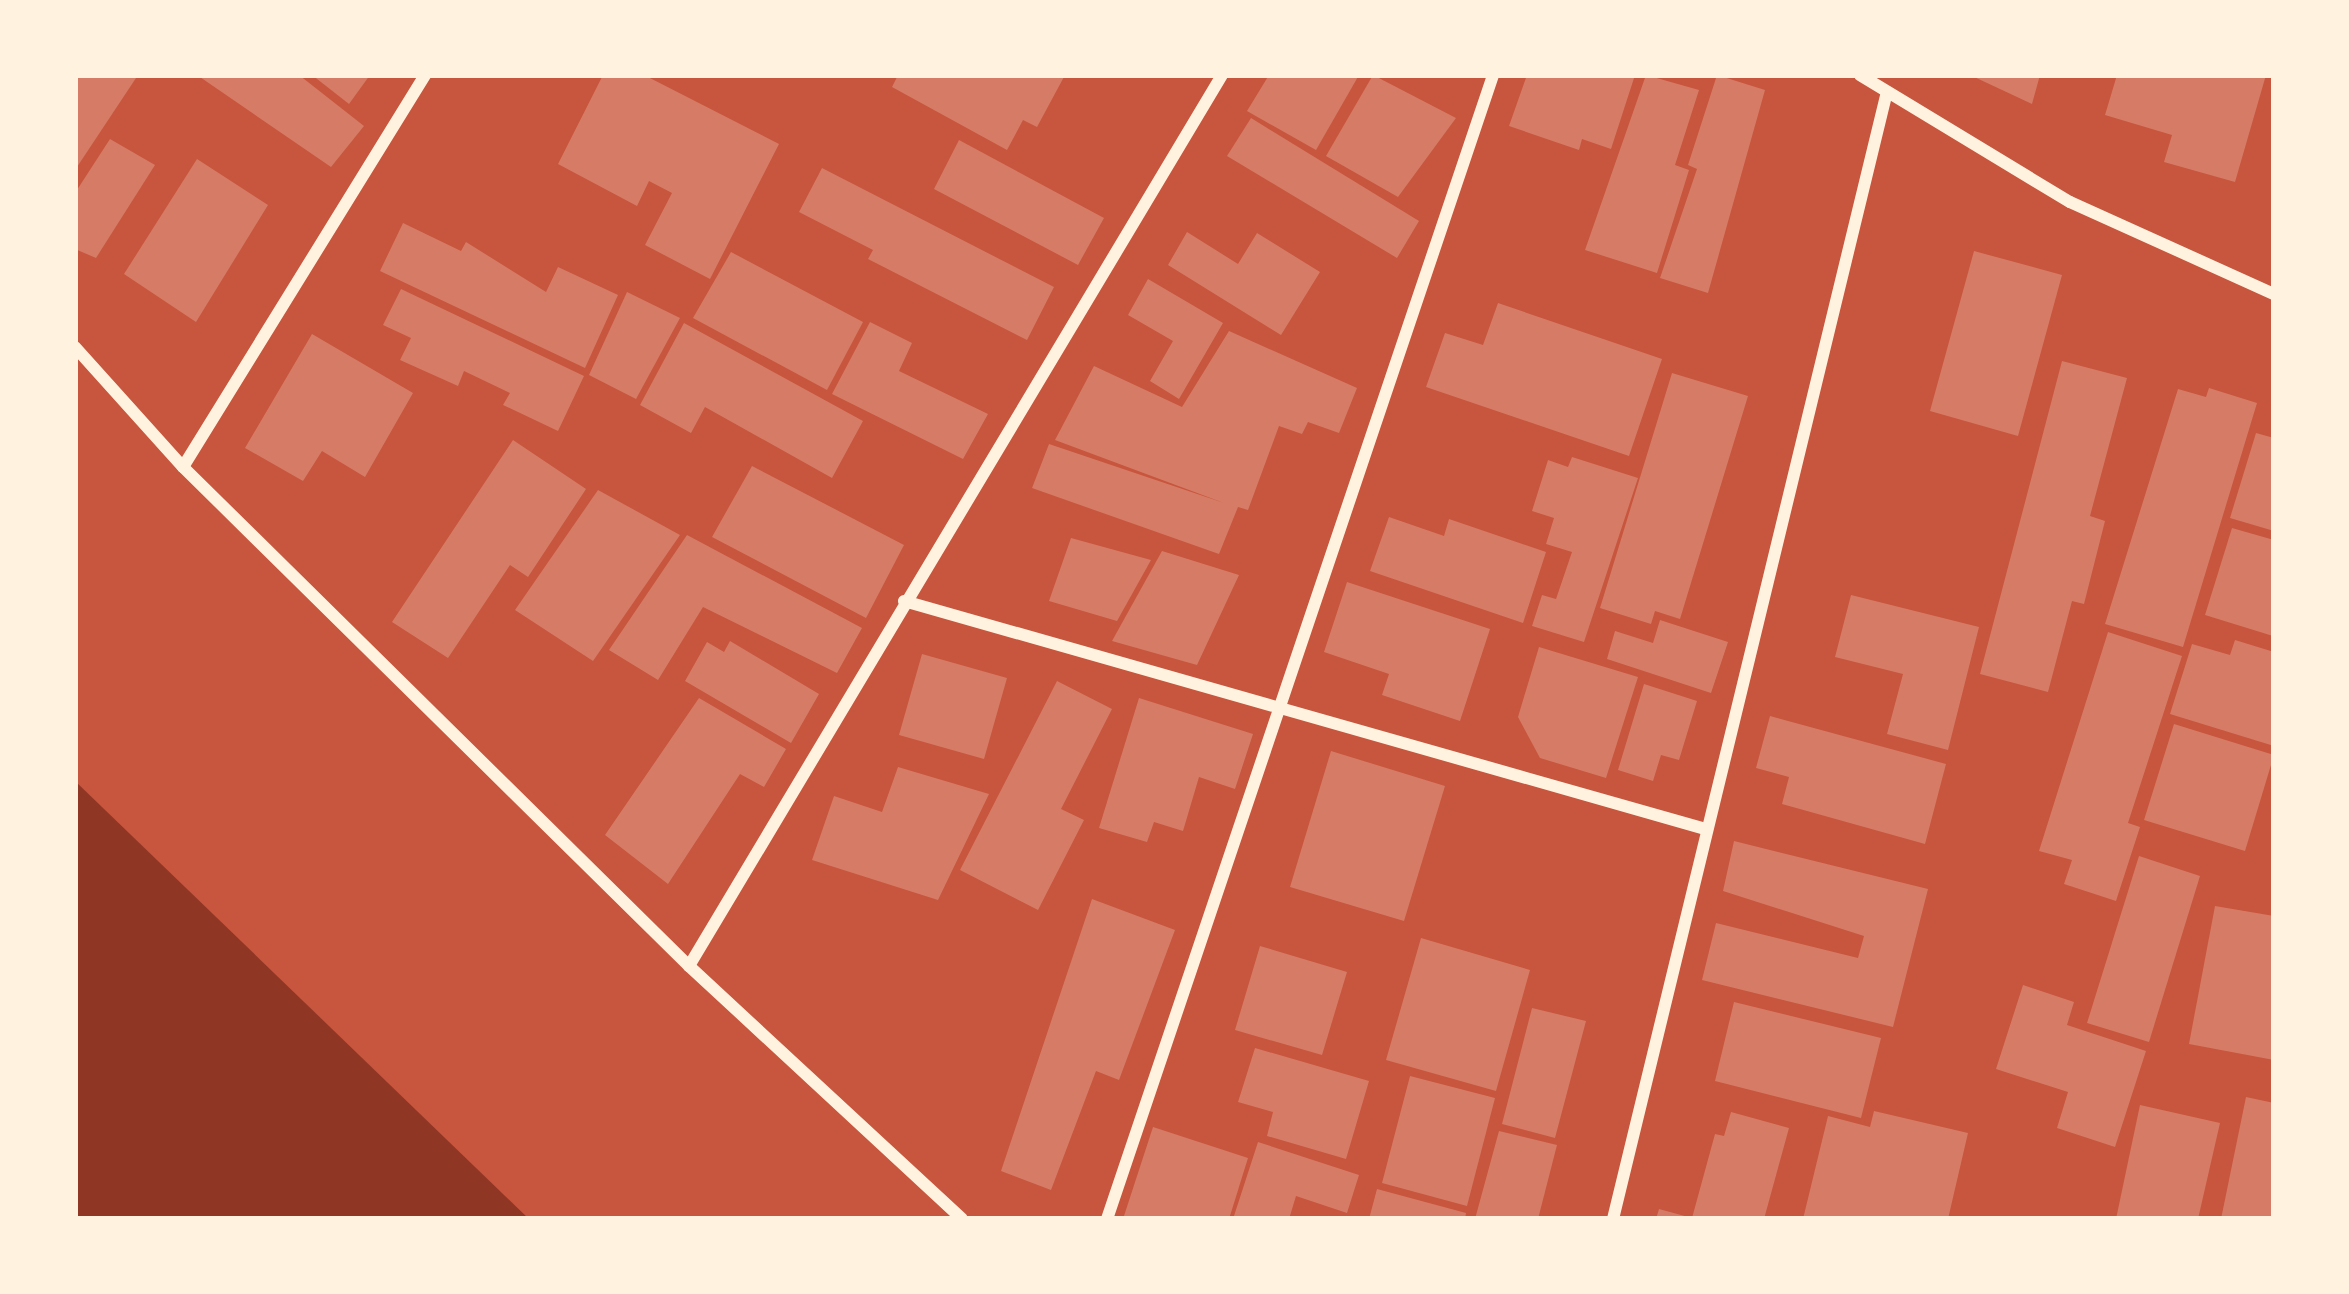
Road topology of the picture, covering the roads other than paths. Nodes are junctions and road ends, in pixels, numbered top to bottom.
1 (425, 75) edge
2 (1222, 75) edge
3 (1493, 75) edge
4 (1860, 75) edge
5 (1887, 92) junction
6 (2274, 294) edge
7 (75, 347) edge
8 (183, 467) junction
9 (904, 601) junction
10 (1282, 704) junction
11 (1702, 828) junction
12 (689, 966) junction
13 (962, 1219) edge
14 (1106, 1219) edge
15 (1613, 1219) edge

1 - 8 street
2 - 9 street
3 - 10 street
4 - 5 street
5 - 6 street
5 - 11 street
7 - 8 street
8 - 12 street
9 - 10 street
9 - 12 street
10 - 11 street
10 - 14 street
11 - 15 street
12 - 13 street

